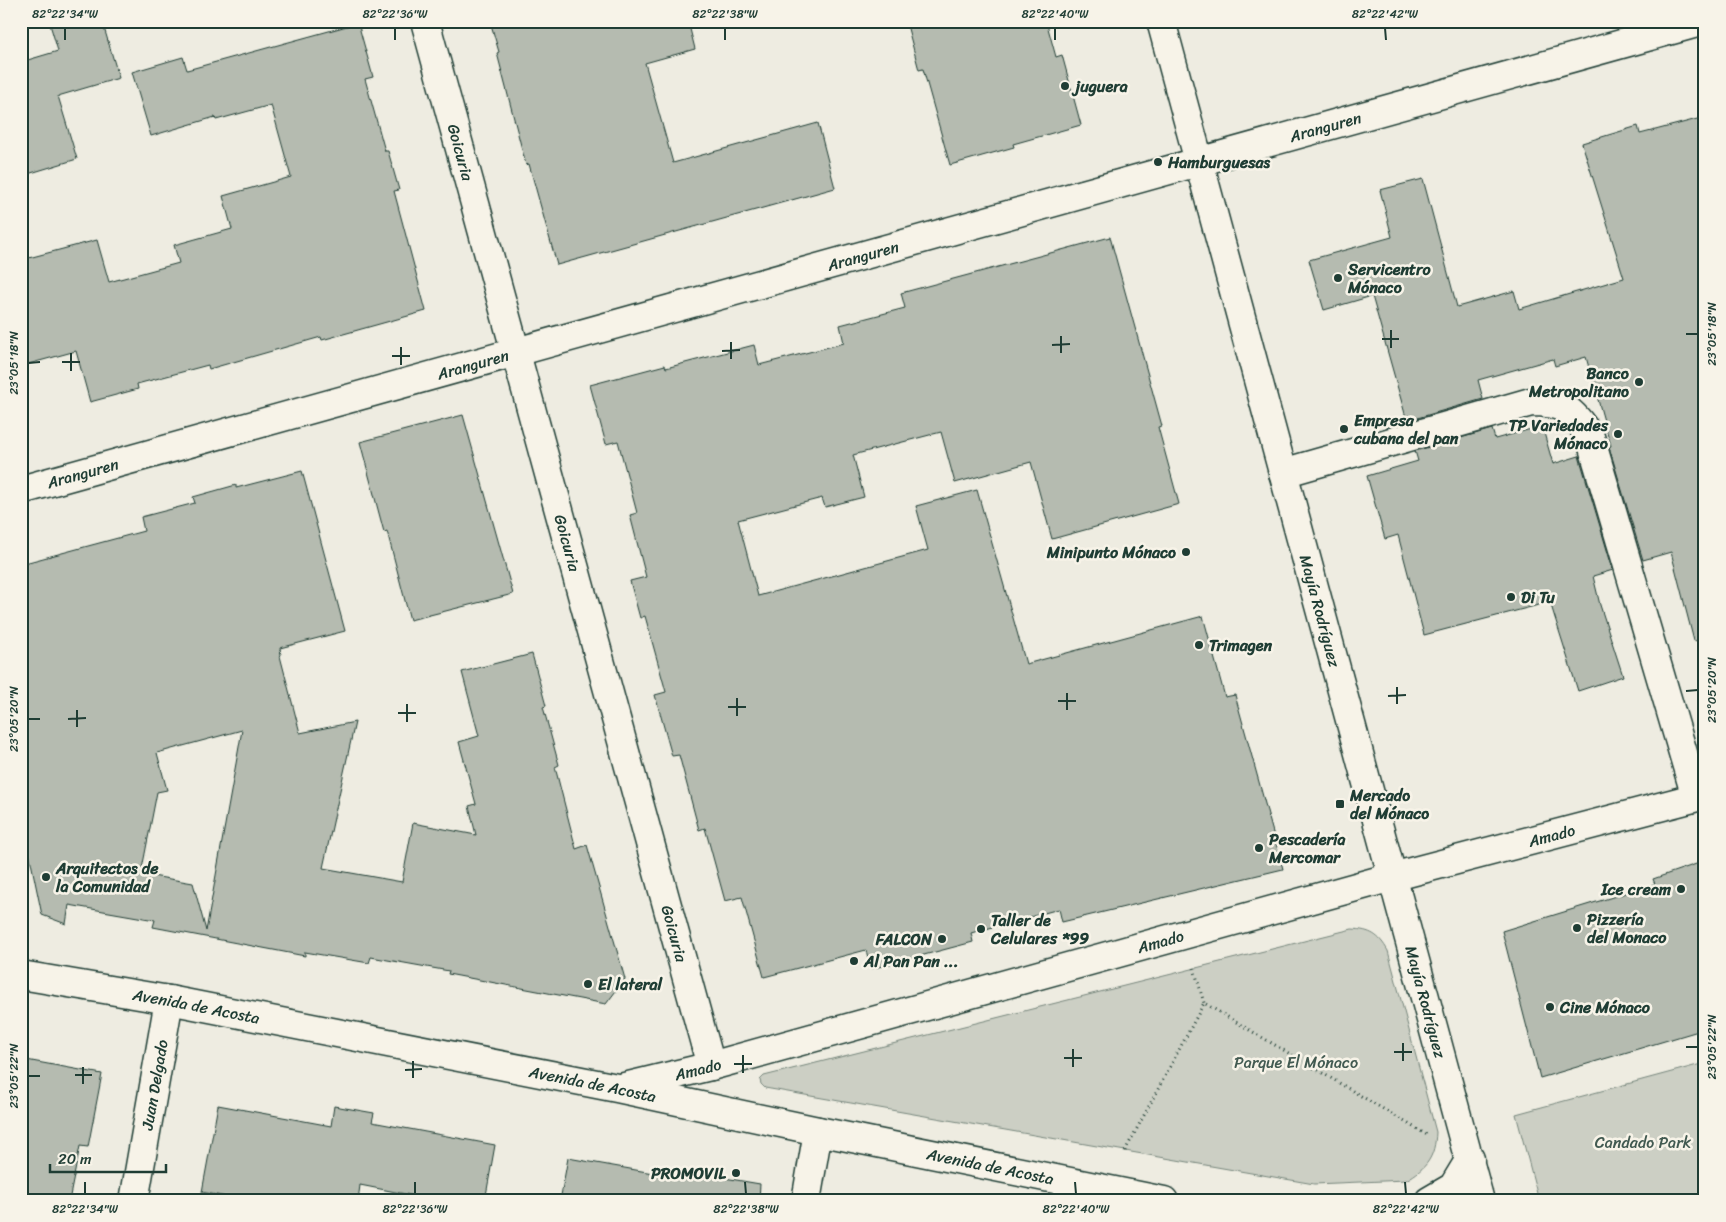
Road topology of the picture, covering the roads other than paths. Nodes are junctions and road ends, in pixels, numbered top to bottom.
1 (425, 21) edge
2 (1161, 21) edge
3 (1704, 21) edge
4 (1198, 162) junction
5 (516, 352) junction
6 (1283, 474) junction
7 (21, 490) edge
8 (1700, 796) edge
9 (1392, 878) junction
10 (21, 975) edge
11 (169, 1000) junction
12 (711, 1066) junction
13 (617, 1088) junction
14 (818, 1131) junction
15 (1470, 1159) junction
16 (1156, 1200) edge
17 (134, 1201) edge
18 (806, 1201) edge
19 (1429, 1201) edge
20 (1480, 1201) edge

1 - 5 street, Goicuria
2 - 4 street, Mayía Rodríguez
3 - 4 street, Aranguren
4 - 5 street, Aranguren
4 - 6 street, Mayía Rodríguez
5 - 7 street, Aranguren
5 - 12 street, Goicuria
6 - 8 street
6 - 9 street, Mayía Rodríguez
8 - 9 street, Amado
9 - 12 street, Amado
9 - 15 street, Mayía Rodríguez
10 - 11 street, Avenida de Acosta
11 - 13 street, Avenida de Acosta
11 - 17 street, Juan Delgado
12 - 13 street, Amado
13 - 14 street, Avenida de Acosta
14 - 16 street, Avenida de Acosta
14 - 18 street
15 - 19 street
15 - 20 street, Mayía Rodríguez

